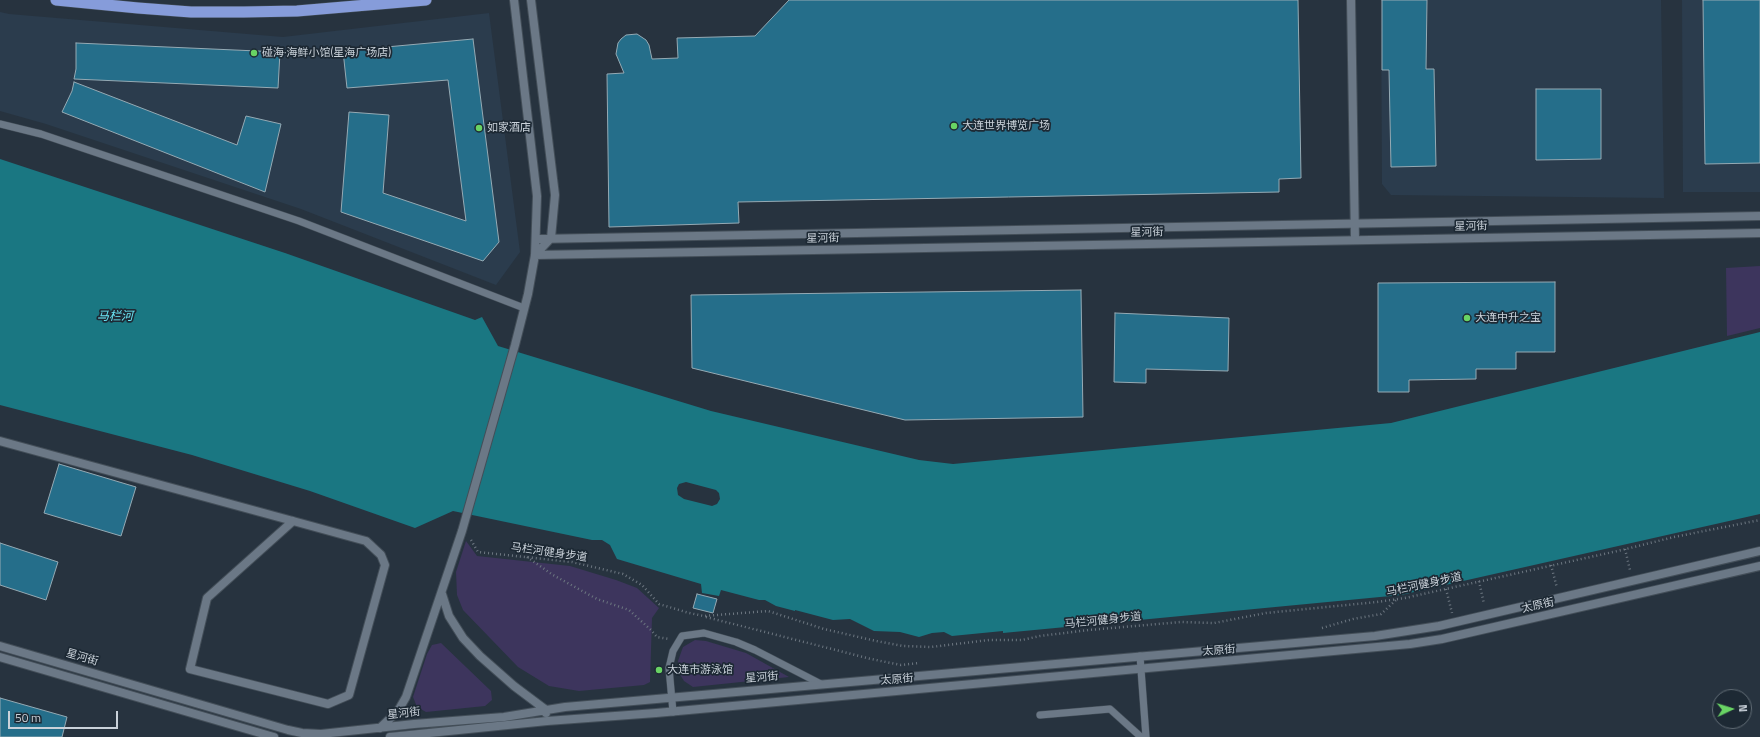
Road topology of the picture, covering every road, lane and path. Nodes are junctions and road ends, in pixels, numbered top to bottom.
1 (56, 0) edge
2 (426, 0) edge
3 (514, 0) edge
4 (531, 0) edge
5 (1351, 0) edge
6 (0, 124) edge
7 (1760, 216) edge
8 (1355, 224) junction
9 (1760, 233) edge
10 (537, 238) junction
11 (551, 238) junction
12 (1355, 240) junction
13 (535, 255) junction
14 (524, 308) junction
15 (0, 441) edge
16 (1760, 520) edge
17 (293, 521) junction
18 (465, 533) junction
19 (1625, 549) junction
20 (1760, 551) edge
21 (527, 557) junction
22 (1551, 565) junction
23 (1760, 566) edge
24 (1630, 571) dead end
25 (1479, 581) junction
26 (1446, 589) junction
27 (442, 594) junction
28 (1559, 597) junction
29 (1397, 599) junction
30 (1485, 615) junction
31 (704, 616) junction
32 (1454, 622) junction
33 (1315, 629) dead end
34 (678, 642) junction
35 (0, 646) edge
36 (1140, 656) junction
37 (0, 657) edge
38 (923, 663) dead end
39 (1141, 669) junction
40 (821, 684) junction
41 (672, 697) junction
42 (546, 710) junction
43 (673, 712) junction
44 (1040, 715) dead end
45 (547, 721) junction
46 (414, 724) junction
47 (380, 728) junction
48 (414, 736) edge
49 (274, 737) edge
50 (390, 737) edge
51 (1141, 737) edge
52 (1146, 737) edge

1 - 2 highway
3 - 10 street
4 - 11 street
5 - 8 street
6 - 14 lane
7 - 8 street, 星河街
8 - 11 street, 星河街
8 - 12 street
9 - 12 street, 星河街
10 - 11 street, 星河街
10 - 13 street
11 - 13 street
12 - 13 street, 星河街
13 - 14 street
14 - 18 street
15 - 17 street
16 - 19 path, 马栏河健身步道
17 - 17 street
18 - 21 path, 马栏河健身步道
18 - 27 street
19 - 22 path, 马栏河健身步道
19 - 24 path
20 - 28 street, 太原街
21 - 31 path, 马栏河健身步道
21 - 34 path
22 - 25 path, 马栏河健身步道
22 - 28 path
23 - 39 street, 太原街
25 - 26 path, 马栏河健身步道
25 - 30 path
26 - 29 path, 马栏河健身步道
26 - 32 path
27 - 42 street
27 - 47 street
28 - 30 street, 太原街
29 - 31 path, 马栏河健身步道
29 - 33 path
30 - 32 street, 太原街
31 - 38 path
32 - 36 street, 太原街
34 - 40 lane
34 - 41 lane
35 - 47 street, 星河街
36 - 39 lane
36 - 40 street, 太原街
37 - 49 street, 星河街
39 - 43 street, 太原街
39 - 52 lane
40 - 41 street, 星河街
41 - 42 street, 星河街
41 - 43 lane
42 - 45 street
42 - 46 street, 星河街
43 - 45 street, 星河街
44 - 51 lane
45 - 48 street, 星河街
46 - 47 street, 星河街
46 - 48 lane
48 - 50 street, 星河街

